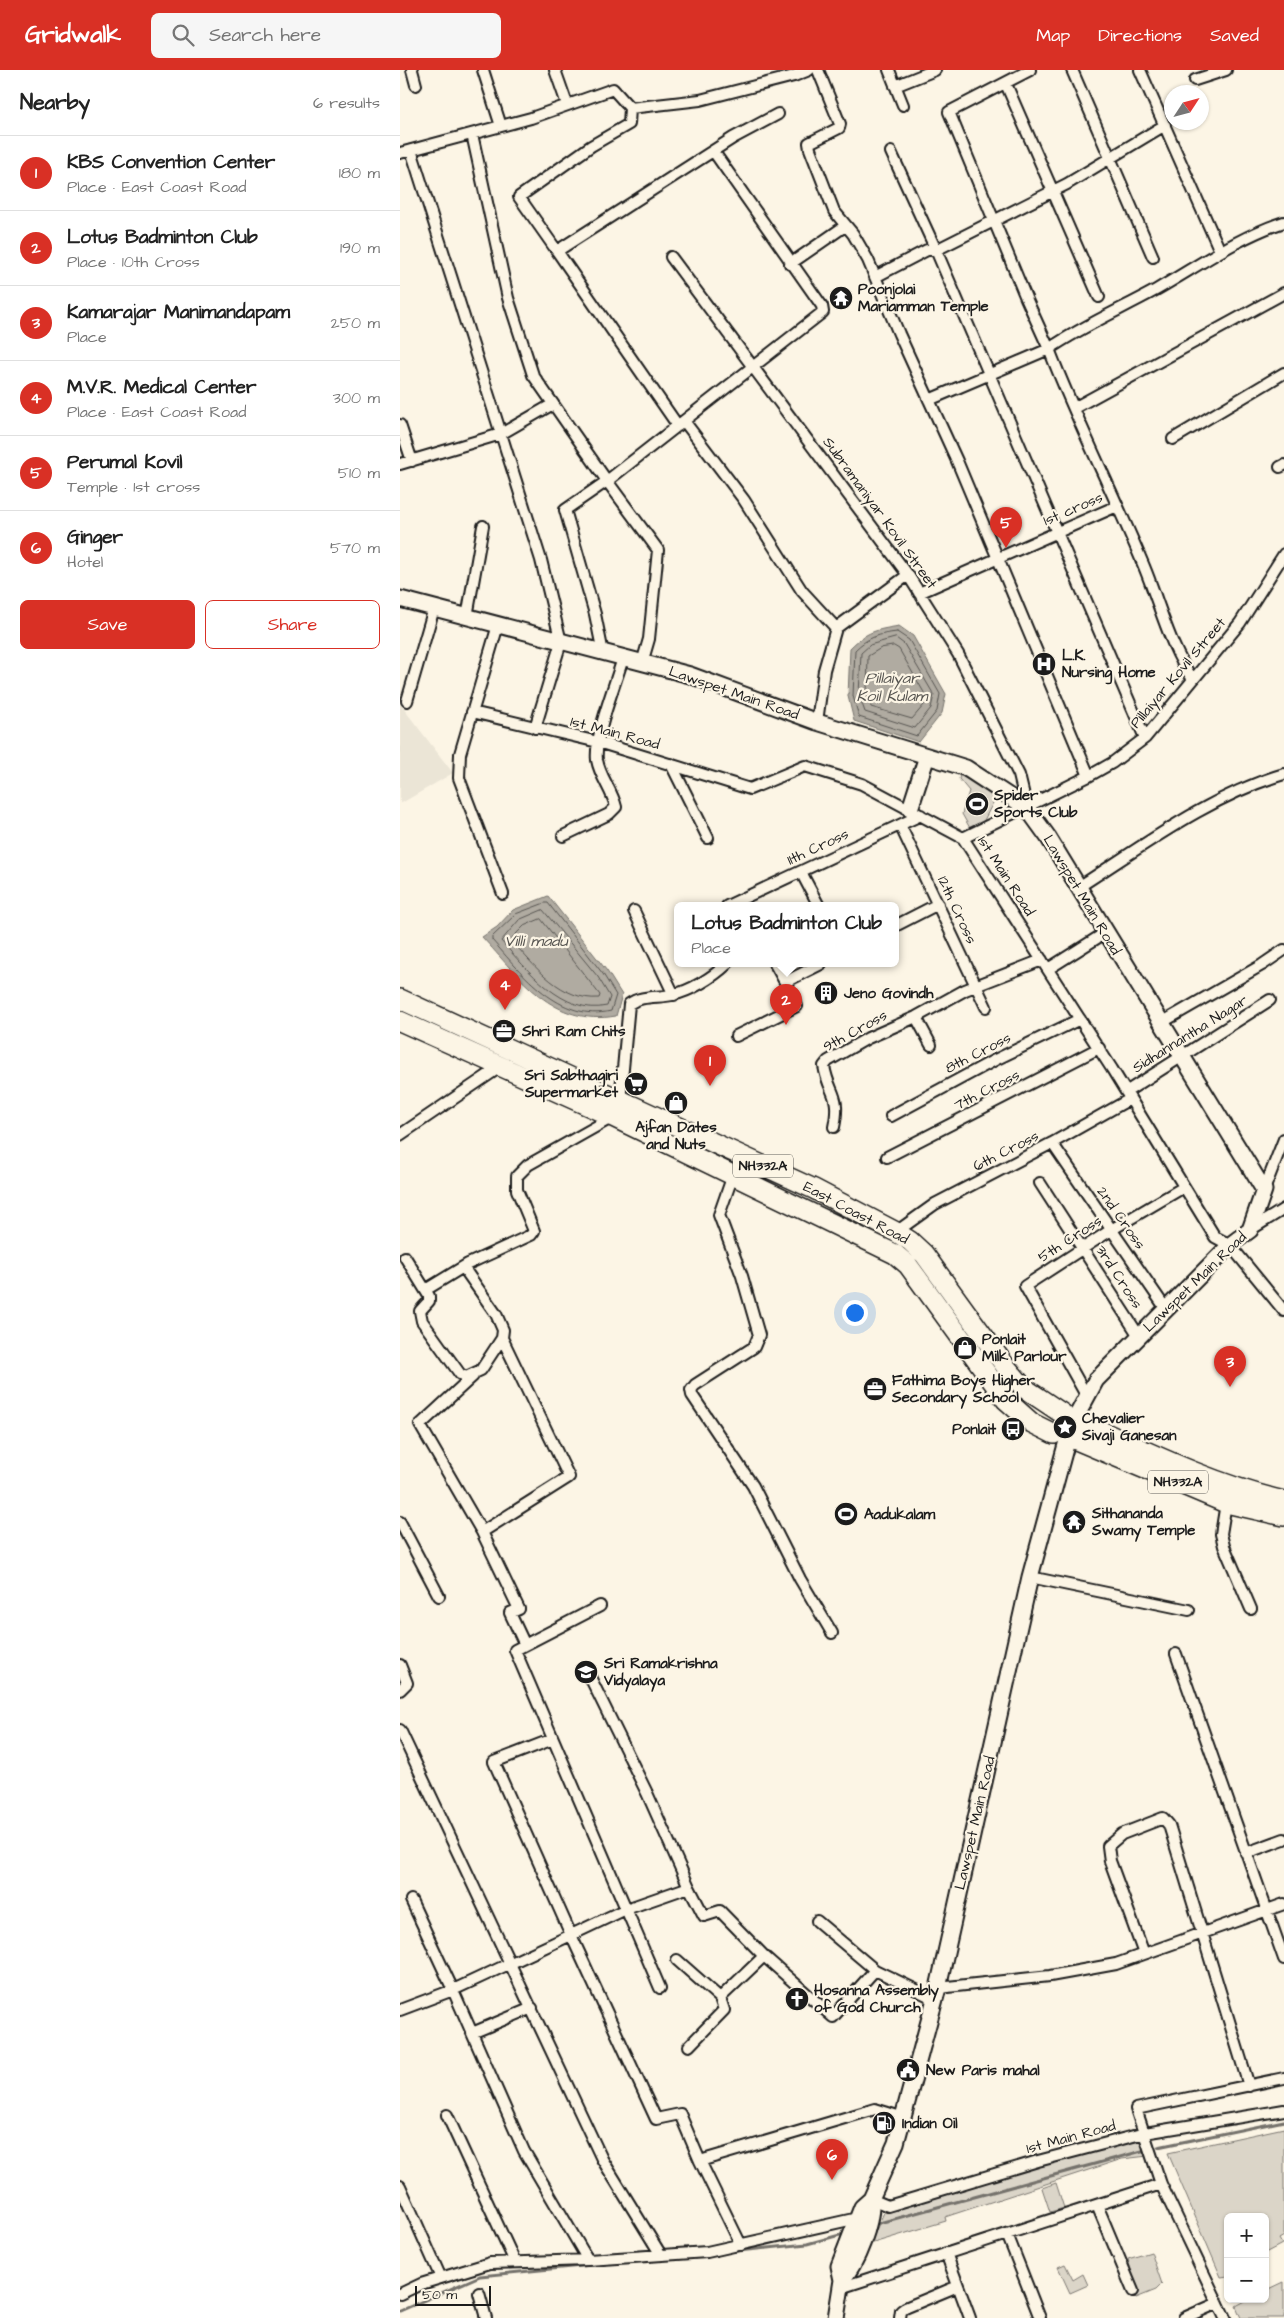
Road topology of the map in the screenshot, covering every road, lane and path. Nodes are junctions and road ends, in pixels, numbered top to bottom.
1 (412, 70) edge
2 (483, 70) edge
3 (556, 70) edge
4 (809, 70) edge
5 (818, 70) edge
6 (889, 70) edge
7 (935, 70) edge
8 (1030, 70) edge
9 (1072, 70) edge
10 (1140, 70) edge
11 (1226, 70) edge
12 (1195, 80) dead end
13 (1006, 84) junction
14 (416, 85) dead end
15 (895, 86) junction
16 (567, 104) junction
17 (903, 105) dead end
18 (630, 108) junction
19 (778, 114) dead end
20 (1164, 123) edge
21 (501, 126) junction
22 (1164, 126) edge
23 (1167, 130) edge
24 (472, 134) junction
25 (405, 151) edge
26 (714, 152) junction
27 (891, 152) dead end
28 (1110, 159) junction
29 (1053, 192) junction
30 (995, 221) junction
31 (1284, 222) edge
32 (845, 226) junction
33 (936, 250) junction
34 (557, 251) junction
35 (1220, 251) junction
36 (671, 257) dead end
37 (1154, 258) dead end
38 (790, 264) junction
39 (875, 277) junction
40 (1284, 292) edge
41 (1099, 297) dead end
42 (1049, 349) junction
43 (752, 366) junction
44 (1284, 373) edge
45 (988, 374) junction
46 (930, 400) junction
47 (553, 404) junction
48 (1074, 408) junction
49 (681, 423) junction
50 (400, 425) edge
51 (501, 434) junction
52 (1173, 439) dead end
53 (412, 461) junction
54 (400, 464) edge
55 (607, 481) junction
56 (1117, 506) junction
57 (483, 526) dead end
58 (1057, 532) junction
59 (1284, 554) edge
60 (997, 558) junction
61 (908, 575) junction
62 (919, 593) junction
63 (400, 600) edge
64 (434, 608) junction
65 (467, 617) junction
66 (498, 625) junction
67 (836, 628) junction
68 (561, 642) junction
69 (603, 652) junction
70 (623, 658) junction
71 (642, 663) junction
72 (1194, 679) junction
73 (407, 701) dead end
74 (472, 712) junction
75 (817, 722) junction
76 (535, 728) junction
77 (1145, 738) junction
78 (598, 742) junction
79 (927, 756) junction
80 (671, 764) junction
81 (1284, 774) edge
82 (1089, 776) junction
83 (1027, 808) junction
84 (916, 812) junction
85 (900, 826) junction
86 (563, 836) dead end
87 (708, 838) dead end
88 (963, 838) junction
89 (801, 872) junction
90 (1077, 888) junction
91 (503, 894) dead end
92 (736, 902) edge
93 (818, 902) edge
94 (938, 904) junction
95 (634, 912) dead end
96 (899, 924) edge
97 (1105, 933) junction
98 (1284, 950) edge
99 (1042, 960) junction
100 (723, 967) edge
101 (777, 967) edge
102 (815, 967) edge
103 (1048, 969) junction
104 (785, 982) junction
105 (976, 985) junction
106 (674, 995) junction
107 (400, 1000) edge
108 (1270, 1000) dead end
109 (986, 1007) dead end
110 (916, 1017) junction
111 (1080, 1019) junction
112 (400, 1020) edge
113 (1161, 1023) junction
114 (736, 1036) dead end
115 (931, 1045) dead end
116 (1099, 1048) junction
117 (1182, 1058) junction
118 (503, 1066) junction
119 (1128, 1095) junction
120 (616, 1109) junction
121 (891, 1116) dead end
122 (834, 1128) dead end
123 (400, 1135) edge
124 (1284, 1140) edge
125 (1052, 1144) junction
126 (887, 1157) dead end
127 (733, 1175) junction
128 (1040, 1183) dead end
129 (1184, 1187) junction
130 (1264, 1190) junction
131 (1284, 1208) edge
132 (1112, 1230) junction
133 (1250, 1230) junction
134 (896, 1232) junction
135 (1230, 1245) junction
136 (1083, 1249) junction
137 (405, 1257) dead end
138 (463, 1267) junction
139 (427, 1289) junction
140 (1281, 1298) edge
141 (1166, 1309) junction
142 (1284, 1311) edge
143 (1139, 1336) junction
144 (502, 1338) junction
145 (473, 1376) junction
146 (1086, 1395) junction
147 (1069, 1428) junction
148 (1284, 1501) edge
149 (1226, 1503) junction
150 (1284, 1516) edge
151 (400, 1522) edge
152 (482, 1532) junction
153 (1030, 1577) junction
154 (439, 1596) dead end
155 (600, 1606) dead end
156 (1251, 1609) dead end
157 (1189, 1610) dead end
158 (832, 1633) dead end
159 (525, 1645) junction
160 (1176, 1654) dead end
161 (400, 1665) edge
162 (589, 1675) dead end
163 (400, 1690) edge
164 (400, 1730) edge
165 (553, 1739) junction
166 (1284, 1839) edge
167 (1246, 1853) junction
168 (689, 1887) junction
169 (411, 1900) dead end
170 (1284, 1904) edge
171 (626, 1909) junction
172 (1266, 1910) junction
173 (817, 1921) dead end
174 (1203, 1933) junction
175 (571, 1935) junction
176 (1144, 1954) junction
177 (764, 1956) junction
178 (676, 1960) dead end
179 (1284, 1960) edge
180 (511, 1963) junction
181 (875, 1970) junction
182 (660, 1988) dead end
183 (453, 1990) junction
184 (937, 1994) junction
185 (720, 1998) junction
186 (532, 2008) junction
187 (400, 2010) edge
188 (472, 2034) junction
189 (689, 2046) dead end
190 (1284, 2078) edge
191 (1249, 2086) junction
192 (1284, 2110) edge
193 (447, 2115) dead end
194 (904, 2118) junction
195 (1144, 2133) junction
196 (700, 2161) junction
197 (1161, 2184) junction
198 (400, 2186) edge
199 (871, 2199) junction
200 (1097, 2205) junction
201 (858, 2218) junction
202 (1007, 2234) junction
203 (741, 2245) junction
204 (946, 2253) junction
205 (661, 2255) junction
206 (588, 2260) junction
207 (515, 2262) junction
208 (441, 2278) junction
209 (841, 2284) junction
210 (958, 2286) junction
211 (1133, 2291) dead end
212 (479, 2293) dead end
213 (400, 2294) edge
214 (1218, 2303) junction
215 (486, 2318) edge
216 (836, 2318) edge
217 (900, 2318) edge
218 (970, 2318) edge
219 (1040, 2318) edge
220 (1184, 2318) edge
221 (1225, 2318) edge

1 - 14 street
2 - 21 street
3 - 16 street
4 - 18 street
5 - 32 street
6 - 15 street
7 - 15 street
8 - 13 street
9 - 28 street
10 - 20 street
11 - 12 street
13 - 29 street
13 - 30 street
15 - 17 street
16 - 18 street
16 - 21 street
18 - 34 street
19 - 26 street
21 - 24 street
22 - 28 street
23 - 35 street
24 - 25 street
24 - 47 street
25 - 51 street
26 - 34 street
26 - 38 street
27 - 33 street
28 - 29 street
28 - 37 street
29 - 30 street
29 - 41 street
30 - 33 street
30 - 42 street
31 - 35 street
32 - 38 street
32 - 39 street
33 - 39 street
33 - 45 street
34 - 49 street
35 - 42 street
36 - 43 street, Subramaniyar Kovil Street
38 - 43 street
39 - 46 street
40 - 48 street
42 - 45 street
42 - 48 street
43 - 49 street
43 - 61 street, Subramaniyar Kovil Street
44 - 52 street
45 - 46 street
45 - 58 street
46 - 60 street
47 - 51 street
47 - 55 street
48 - 56 street
49 - 55 street
49 - 67 street
50 - 53 street
51 - 53 street
51 - 68 street
53 - 54 street
55 - 69 street
55 - 71 street
56 - 58 street, 1st cross
56 - 72 street
57 - 65 street
58 - 60 street, 1st cross
58 - 77 street
59 - 72 street, Pillaiyar Kovil Street
60 - 62 street, 1st cross
60 - 82 street
61 - 62 street, Subramaniyar Kovil Street
61 - 67 street
62 - 83 street, Subramaniyar Kovil Street
63 - 64 street, Lawspet Main Road
64 - 65 street, Lawspet Main Road
64 - 73 street
65 - 66 street, Lawspet Main Road
66 - 68 street, Lawspet Main Road
66 - 74 street
67 - 75 street
68 - 69 street, Lawspet Main Road
68 - 76 street
69 - 70 street, Lawspet Main Road
70 - 71 street, Lawspet Main Road
70 - 78 street
71 - 75 street, Lawspet Main Road
72 - 77 street, Pillaiyar Kovil Street
74 - 76 street, 1st Main Road
74 - 91 street
75 - 79 street, Lawspet Main Road
76 - 78 street, 1st Main Road
77 - 82 street, Pillaiyar Kovil Street
78 - 80 street, 1st Main Road
78 - 86 street
79 - 83 street, Lawspet Main Road
79 - 84 street
80 - 84 street, 1st Main Road
80 - 87 street
81 - 90 street
82 - 83 street, Pillaiyar Kovil Street
83 - 88 street, Pillaiyar Kovil Street
83 - 90 street, Lawspet Main Road
84 - 85 street, 11th Cross
84 - 88 street, 1st Main Road
85 - 89 street, 11th Cross
85 - 94 street, 12th Cross
88 - 99 street, 1st Main Road
89 - 92 street, 11th Cross
89 - 93 street
90 - 97 street, Lawspet Main Road
94 - 96 street
94 - 105 street, 12th Cross
95 - 106 street
97 - 103 street
97 - 113 street, Lawspet Main Road
98 - 113 street
99 - 103 street, 1st Main Road
99 - 105 street, 9th Cross
100 - 106 street
101 - 104 street
102 - 104 street
103 - 111 street, 1st Main Road
104 - 114 street
105 - 109 street, 12th Cross
105 - 110 street, 9th Cross
106 - 120 street
107 - 120 highway, East Coast Road / NH332A
108 - 117 street, Sidhannantha Nagar
110 - 115 street
110 - 122 street, 9th Cross
111 - 116 street, 1st Main Road
111 - 121 street, 8th Cross
112 - 118 highway, East Coast Road / NH332A
113 - 117 street, Lawspet Main Road
116 - 119 street, 1st Main Road
116 - 126 street, 7th Cross
117 - 119 street, Sidhannantha Nagar
117 - 130 street, Lawspet Main Road
118 - 120 highway, East Coast Road / NH332A
118 - 123 street
119 - 125 street, 6th Cross
119 - 129 street, 1st Main Road
120 - 127 highway, East Coast Road / NH332A
120 - 134 highway, East Coast Road / NH332A
120 - 138 street
124 - 130 street
125 - 132 street, 2nd Cross
125 - 134 street, 6th Cross
127 - 147 highway, East Coast Road / NH332A
127 - 158 street
128 - 136 street, 3rd Cross
129 - 132 street, 5th Cross
129 - 135 street, 1st Main Road
130 - 133 street, Lawspet Main Road
131 - 133 street
132 - 136 street, 5th Cross
132 - 141 street, 2nd Cross
133 - 135 street, Lawspet Main Road
134 - 147 highway, East Coast Road / NH332A
135 - 140 street, 1st Main Road
135 - 141 street, Lawspet Main Road
136 - 143 street, 3rd Cross
136 - 146 street, 5th Cross
137 - 139 street
138 - 139 street
138 - 144 street
139 - 145 street
140 - 142 street, 1st Main Road
141 - 143 street, Lawspet Main Road
143 - 146 street, Lawspet Main Road
144 - 145 street
144 - 152 street
145 - 152 street
146 - 147 street, Lawspet Main Road
147 - 148 highway, East Coast Road / NH332A
147 - 149 highway, East Coast Road / NH332A
147 - 153 street, Lawspet Main Road
149 - 150 highway, East Coast Road / NH332A
149 - 156 street
151 - 154 street
152 - 159 street
153 - 157 street
153 - 184 street, Lawspet Main Road
155 - 159 street
159 - 165 street
160 - 167 street
161 - 163 street
162 - 168 street
164 - 180 street
165 - 171 street
165 - 175 street
166 - 167 street
167 - 172 street
168 - 171 street
168 - 177 street
169 - 183 street
170 - 172 street
171 - 175 street
171 - 182 street
172 - 174 street
172 - 179 street
173 - 181 street
174 - 176 street
174 - 176 street
174 - 191 street
175 - 180 street
175 - 196 street
176 - 184 street
177 - 181 street
177 - 185 street
178 - 185 street
180 - 183 street
180 - 186 street
181 - 184 street
183 - 187 street
183 - 188 street
184 - 194 street, Lawspet Main Road
185 - 189 street
186 - 188 street
186 - 205 street
188 - 206 street
190 - 191 street
191 - 195 street
192 - 195 street, 1st Main Road
193 - 207 street
194 - 196 street
194 - 199 street, Lawspet Main Road
195 - 197 street
195 - 199 street, 1st Main Road
196 - 203 street
197 - 200 street
197 - 214 street
198 - 208 street
199 - 201 street
199 - 209 street
200 - 202 street
200 - 211 street
201 - 203 street
201 - 209 street
202 - 204 street
202 - 219 street
203 - 205 street
204 - 209 street
204 - 210 street
205 - 206 street
206 - 207 street
207 - 208 street
208 - 213 street
209 - 216 street
210 - 217 street
210 - 218 street
212 - 215 street
214 - 220 street
214 - 221 street

